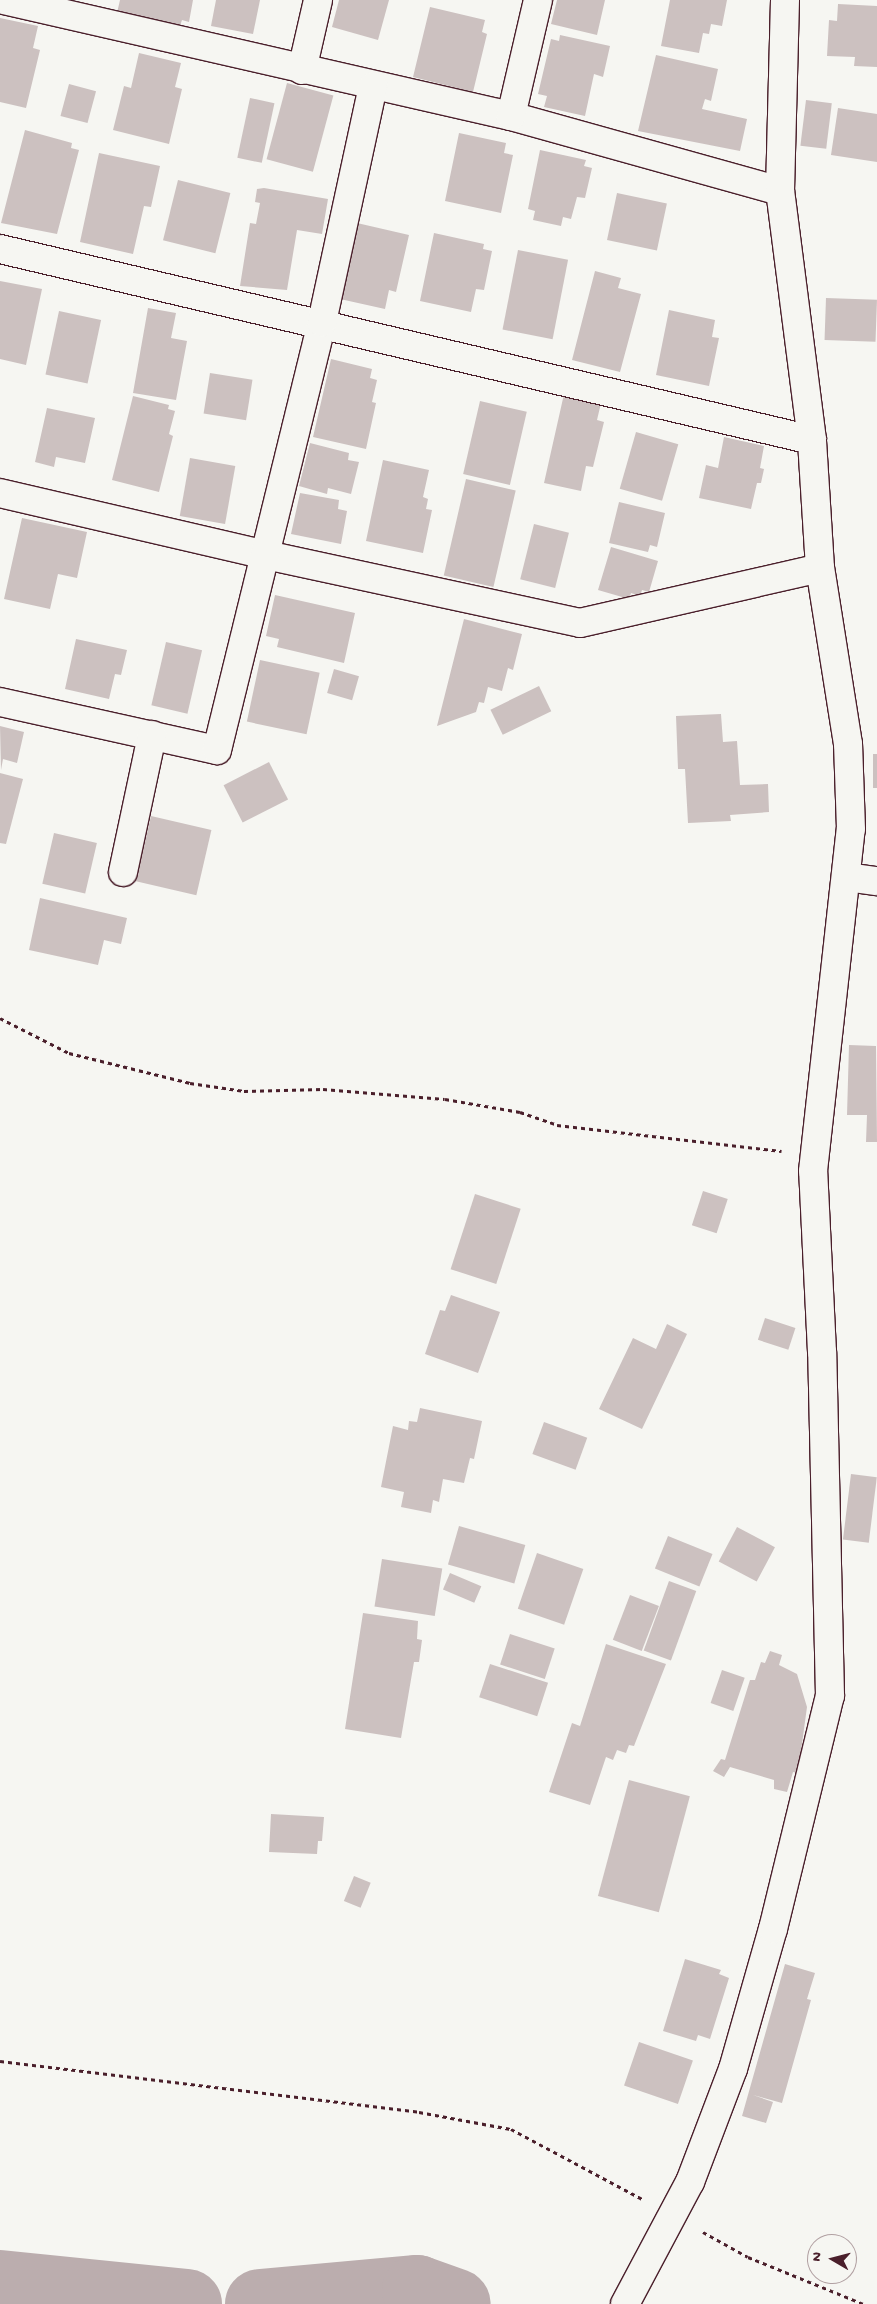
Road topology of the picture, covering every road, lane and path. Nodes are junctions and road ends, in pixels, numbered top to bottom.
1 (4, 0) edge
2 (318, 0) edge
3 (538, 0) edge
4 (785, 0) edge
5 (95, 9) edge
6 (302, 70) junction
7 (373, 86) junction
8 (511, 116) junction
9 (780, 191) junction
10 (0, 249) edge
11 (322, 322) junction
12 (812, 440) junction
13 (0, 493) edge
14 (266, 555) junction
15 (820, 568) junction
16 (0, 702) edge
17 (152, 736) junction
18 (122, 872) dead end
19 (847, 877) junction
20 (877, 881) edge
21 (0, 1018) edge
22 (814, 1156) junction
23 (0, 2061) edge
24 (671, 2214) junction
25 (625, 2304) edge
26 (864, 2304) edge

1 - 5 street
2 - 6 street
3 - 8 street
4 - 9 street
5 - 6 street
6 - 7 street
7 - 8 street
7 - 11 street
8 - 9 street
9 - 12 street
10 - 11 street
11 - 12 street
11 - 14 street
12 - 15 street
13 - 14 street
14 - 15 street
14 - 17 street
15 - 19 street
16 - 17 street
17 - 18 street
19 - 20 street
19 - 22 street
21 - 22 path
22 - 24 street
23 - 24 path
24 - 25 street
24 - 26 path

